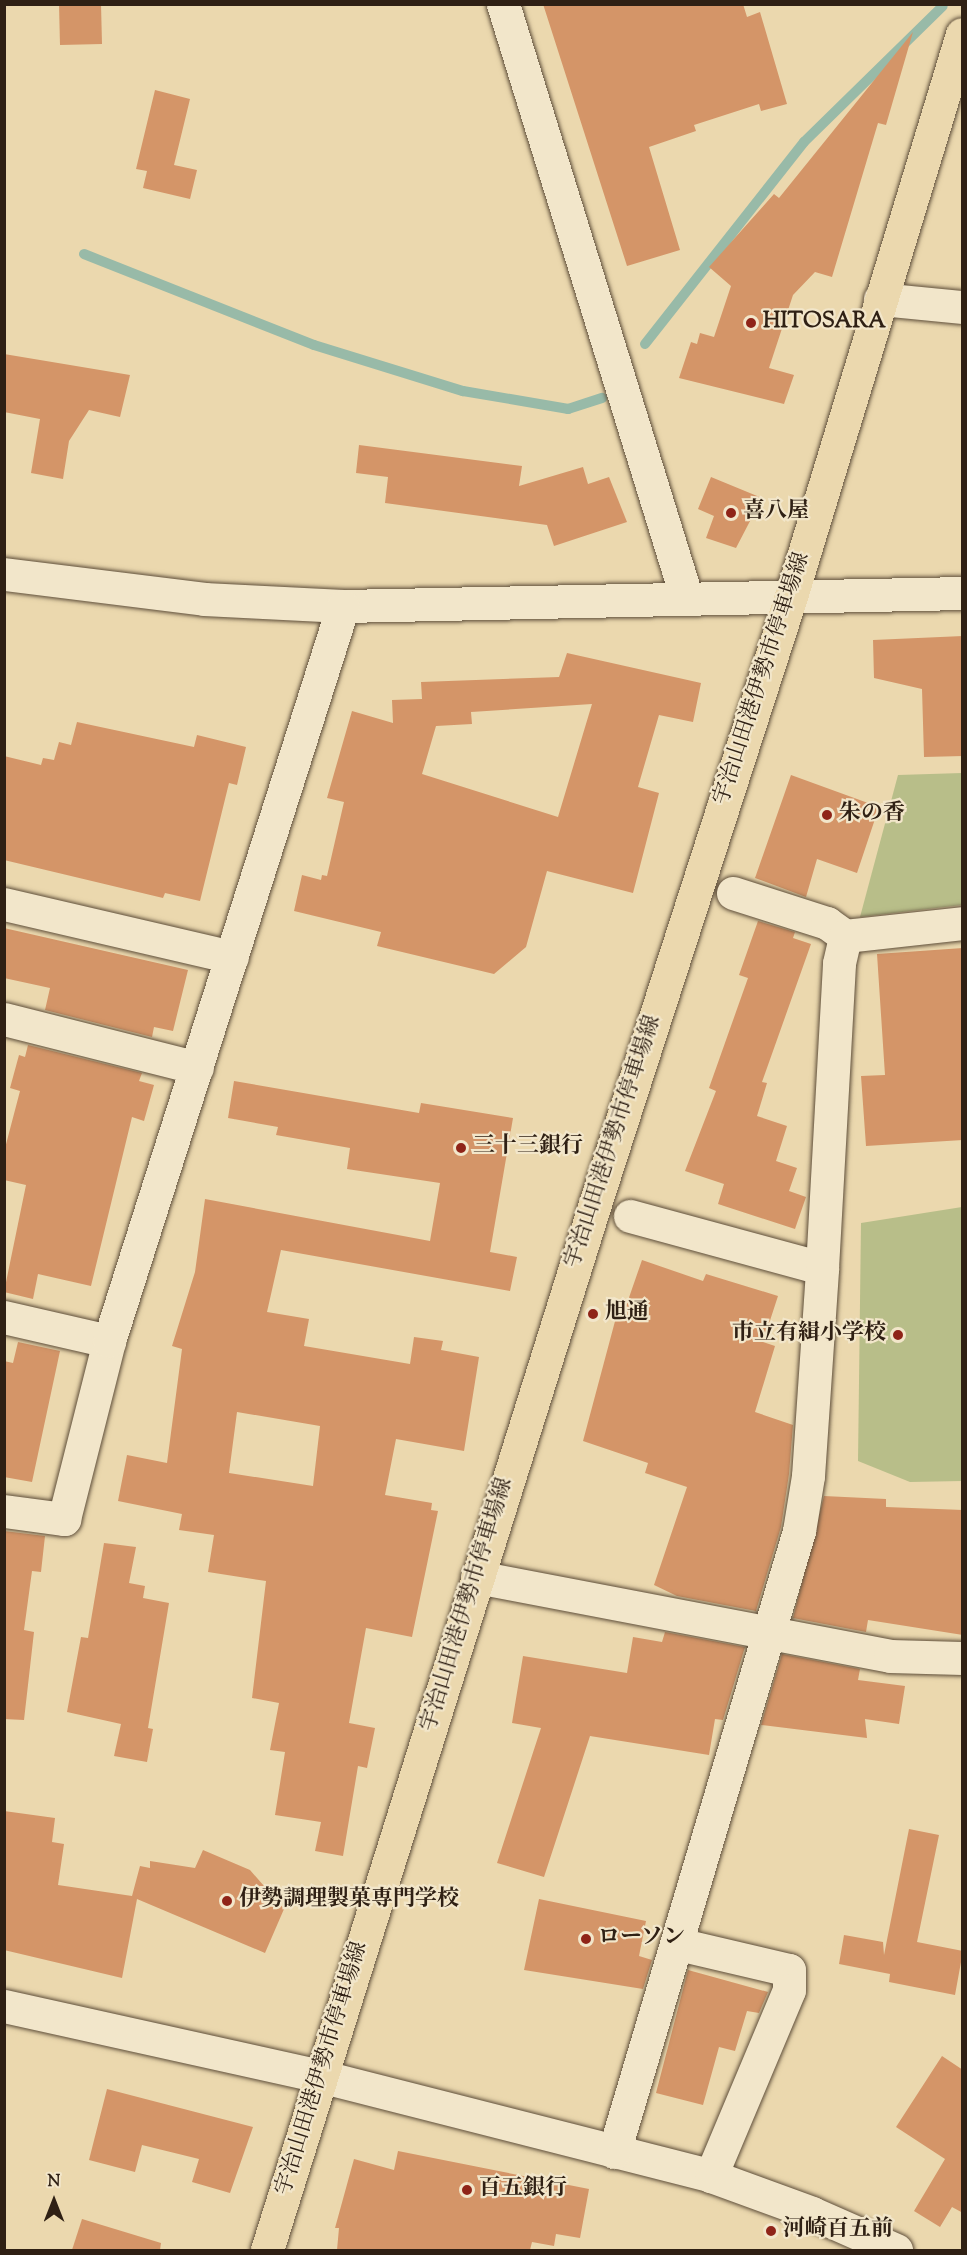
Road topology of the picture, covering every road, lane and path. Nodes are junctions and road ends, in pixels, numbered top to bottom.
1 (503, 4) edge
2 (963, 34) edge
3 (880, 299) junction
4 (963, 307) edge
5 (4, 574) edge
6 (792, 593) junction
7 (963, 593) edge
8 (686, 596) junction
9 (343, 606) junction
10 (734, 893) dead end
11 (4, 904) edge
12 (963, 923) edge
13 (845, 936) junction
14 (232, 957) junction
15 (4, 1018) edge
16 (197, 1068) junction
17 (630, 1216) dead end
18 (822, 1268) junction
19 (4, 1317) edge
20 (110, 1341) junction
21 (4, 1511) edge
22 (477, 1576) junction
23 (771, 1634) junction
24 (963, 1658) edge
25 (678, 1944) junction
26 (4, 2006) edge
27 (320, 2076) junction
28 (614, 2152) junction
29 (711, 2176) junction
30 (267, 2250) edge
31 (896, 2250) edge

1 - 8 street
2 - 3 main road, 宇治山田港伊勢市停車場線
3 - 4 street
3 - 6 main road, 宇治山田港伊勢市停車場線
5 - 9 street
6 - 7 street
6 - 8 street
6 - 22 main road, 宇治山田港伊勢市停車場線
8 - 9 street
9 - 14 street
10 - 13 street
11 - 14 street
12 - 13 street
13 - 18 street
14 - 16 street
15 - 16 street
16 - 20 street
17 - 18 street
18 - 23 street
19 - 20 street
20 - 21 street
22 - 23 street
22 - 27 main road, 宇治山田港伊勢市停車場線
23 - 24 street
23 - 25 street
25 - 28 street
25 - 29 street
26 - 27 street
27 - 28 street
27 - 30 main road, 宇治山田港伊勢市停車場線
28 - 29 street
29 - 31 street

